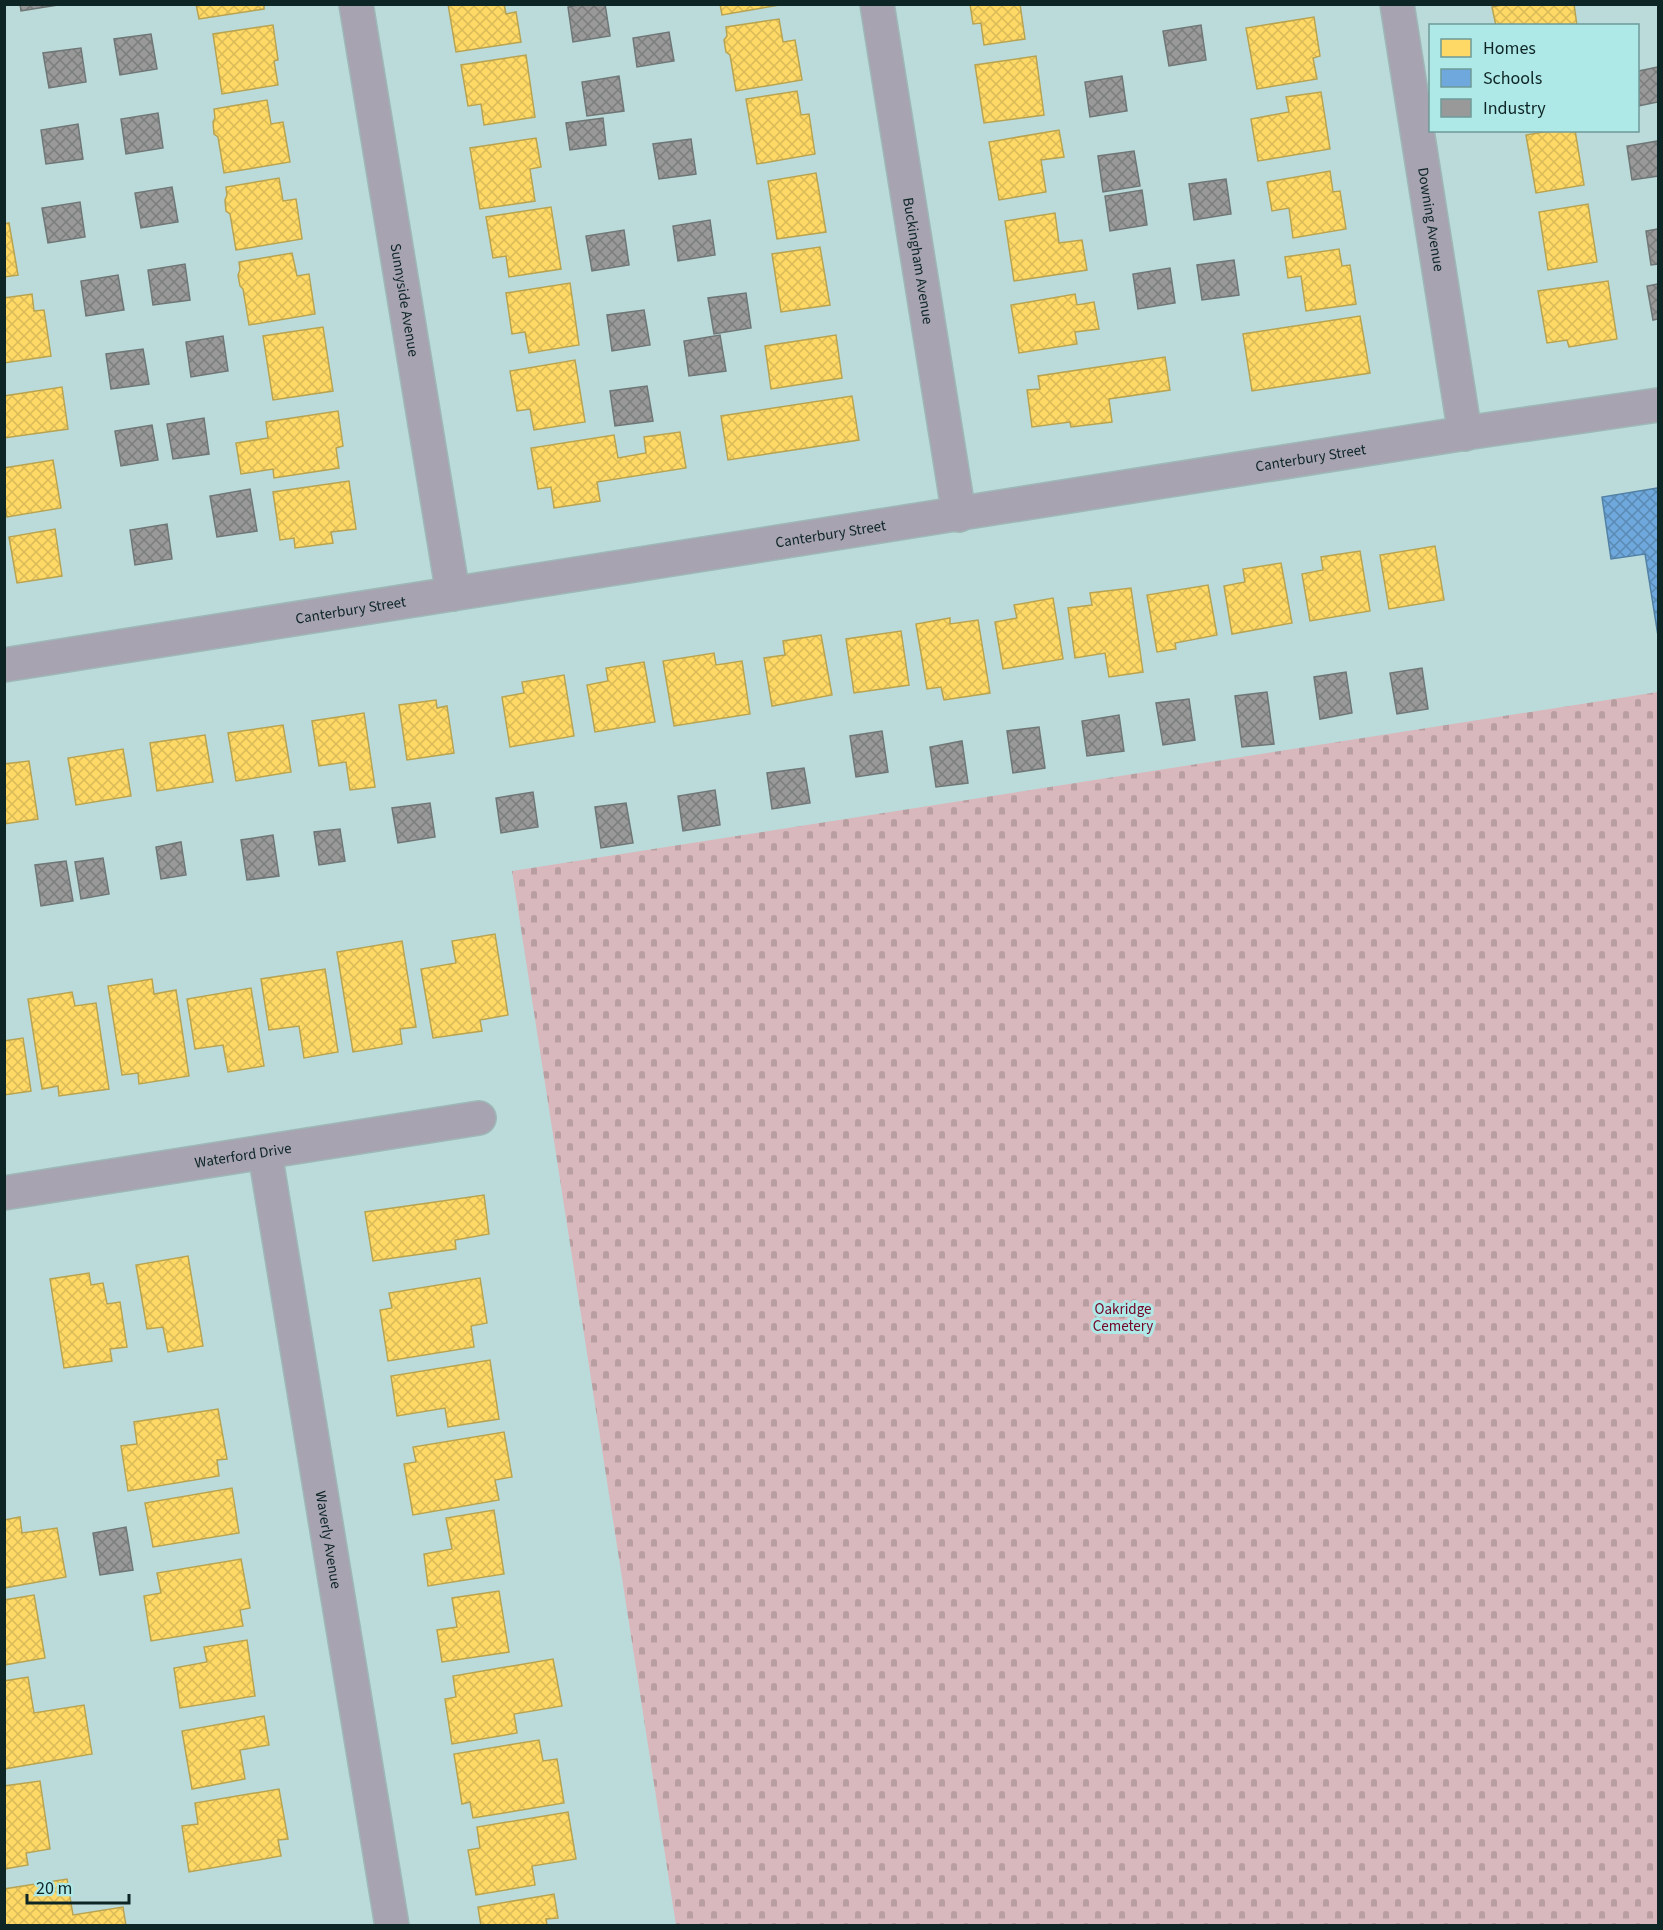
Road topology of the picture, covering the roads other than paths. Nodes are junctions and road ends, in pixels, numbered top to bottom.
1 (356, 4) edge
2 (877, 4) edge
3 (1397, 4) edge
4 (1659, 405) edge
5 (1465, 434) junction
6 (959, 515) junction
7 (453, 594) junction
8 (4, 665) edge
9 (479, 1119) dead end
10 (265, 1153) junction
11 (4, 1193) edge
12 (392, 1926) edge

1 - 7 street, Sunnyside Avenue
2 - 6 street, Buckingham Avenue
3 - 5 street, Downing Avenue
4 - 5 street, Canterbury Street
5 - 6 street, Canterbury Street
6 - 7 street, Canterbury Street
7 - 8 street, Canterbury Street
9 - 10 street, Waterford Drive
10 - 11 street, Waterford Drive
10 - 12 street, Waverly Avenue

